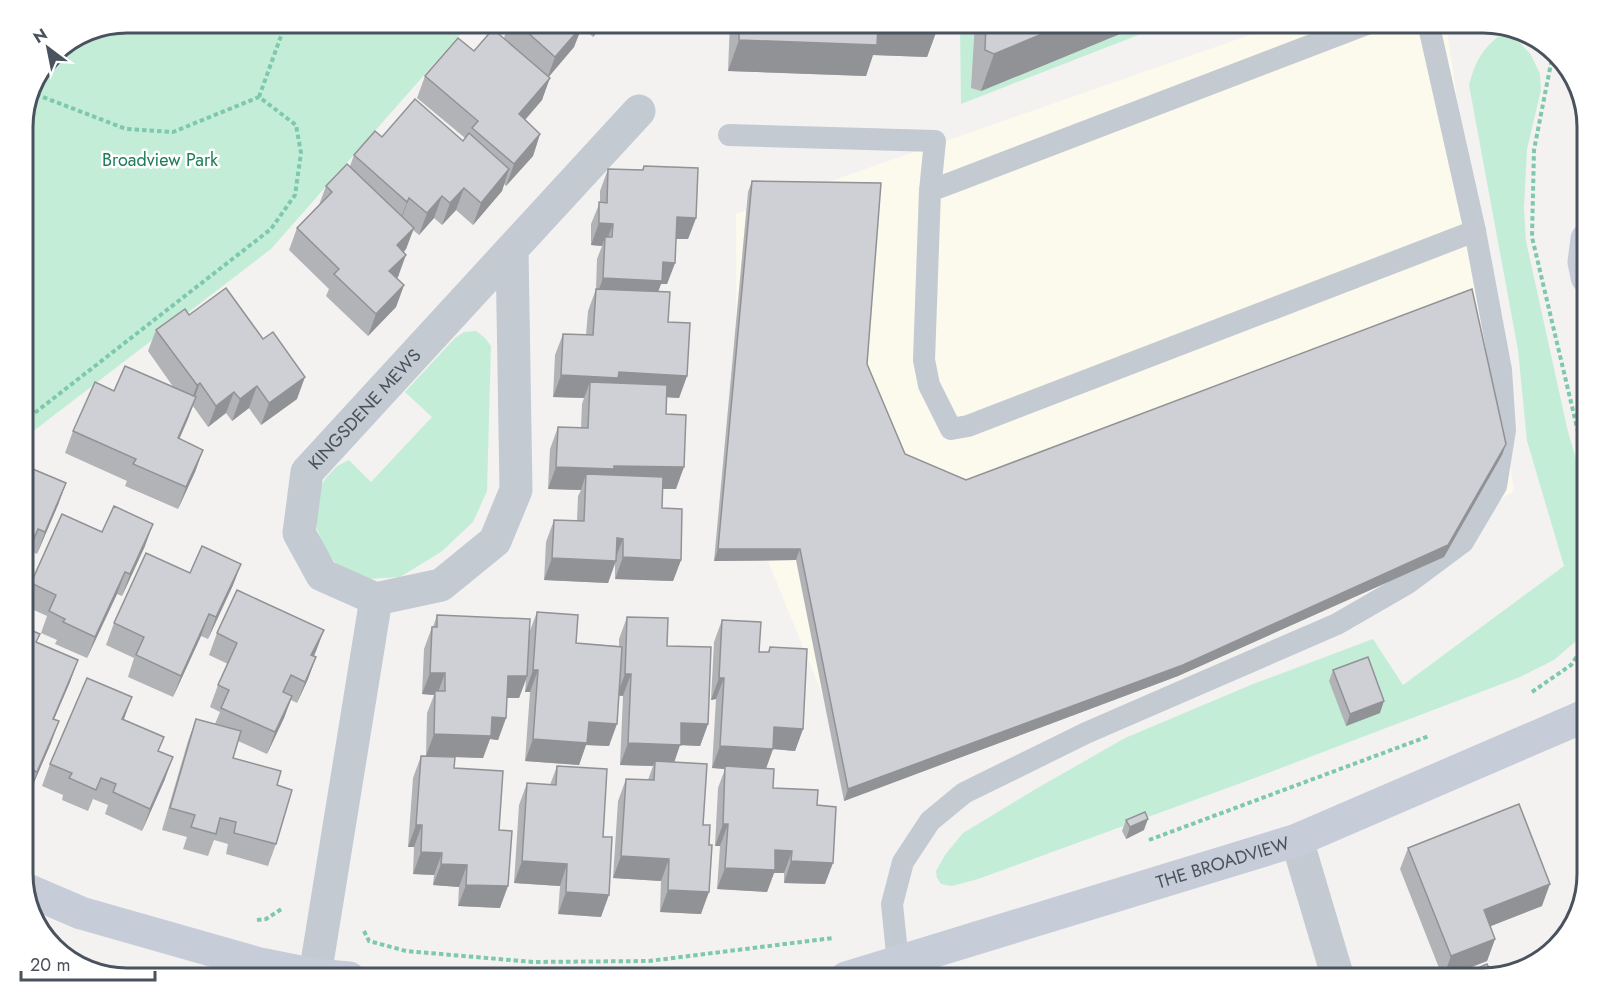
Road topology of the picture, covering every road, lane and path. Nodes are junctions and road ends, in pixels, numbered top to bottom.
1 (282, 33) edge
2 (1343, 33) edge
3 (1430, 33) edge
4 (39, 96) edge
5 (259, 97) junction
6 (639, 111) dead end
7 (729, 135) dead end
8 (930, 191) junction
9 (1475, 231) junction
10 (512, 249) junction
11 (33, 414) edge
12 (376, 599) junction
13 (1577, 656) edge
14 (1529, 694) dead end
15 (1577, 719) edge
16 (1433, 734) dead end
17 (1297, 840) junction
18 (1143, 843) dead end
19 (35, 893) edge
20 (362, 928) dead end
21 (837, 938) dead end
22 (898, 963) junction
23 (280, 968) edge
24 (316, 968) edge
25 (881, 968) edge
26 (1335, 968) edge

1 - 5 path
2 - 8 lane
3 - 9 lane
4 - 5 path
5 - 11 path
6 - 10 street, KINGSDENE MEWS
7 - 8 lane
8 - 9 lane
9 - 22 lane
10 - 12 street
10 - 12 street, KINGSDENE MEWS
12 - 24 street
13 - 14 path
15 - 17 street, THE BROADVIEW
16 - 18 path
17 - 22 street, THE BROADVIEW
17 - 26 street
19 - 23 street
20 - 21 path
22 - 25 street, THE BROADVIEW

